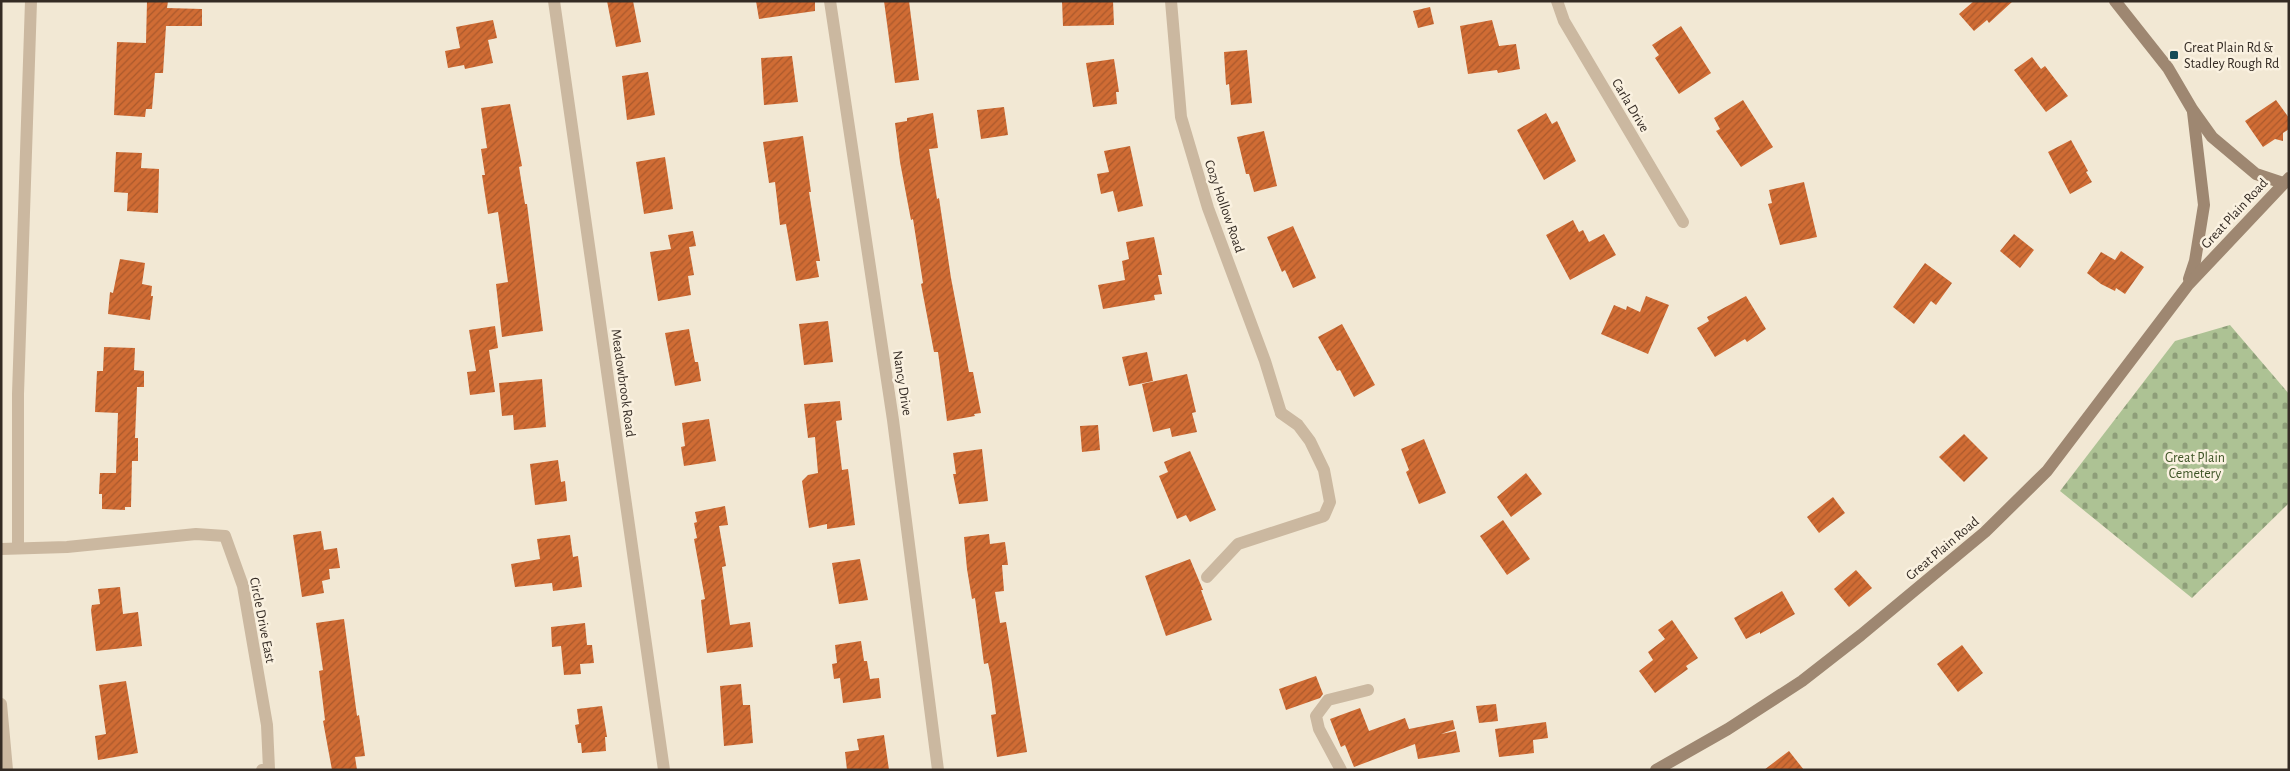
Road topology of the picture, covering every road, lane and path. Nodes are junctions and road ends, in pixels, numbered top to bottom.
1 (30, 1) edge
2 (554, 1) edge
3 (830, 1) edge
4 (1171, 1) edge
5 (1558, 1) edge
6 (2115, 1) edge
7 (2192, 109) junction
8 (2286, 180) edge
9 (1683, 222) dead end
10 (2188, 285) junction
11 (18, 548) junction
12 (1, 549) edge
13 (1207, 577) dead end
14 (1368, 690) dead end
15 (1, 704) edge
16 (266, 769) edge
17 (8, 770) edge
18 (664, 770) edge
19 (938, 770) edge
20 (1341, 770) edge
21 (1656, 770) edge

1 - 11 street
2 - 18 street, Meadowbrook Road
3 - 19 street, Nancy Drive
4 - 13 street, Cozy Hollow Road
5 - 9 street, Carla Drive
6 - 7 main road, Great Plain Road
7 - 8 main road, Great Plain Road
7 - 10 main road, Great Plain Road
8 - 10 main road, Great Plain Road
10 - 21 main road, Great Plain Road
11 - 12 street
11 - 16 street, Circle Drive East
14 - 20 street
15 - 17 street

